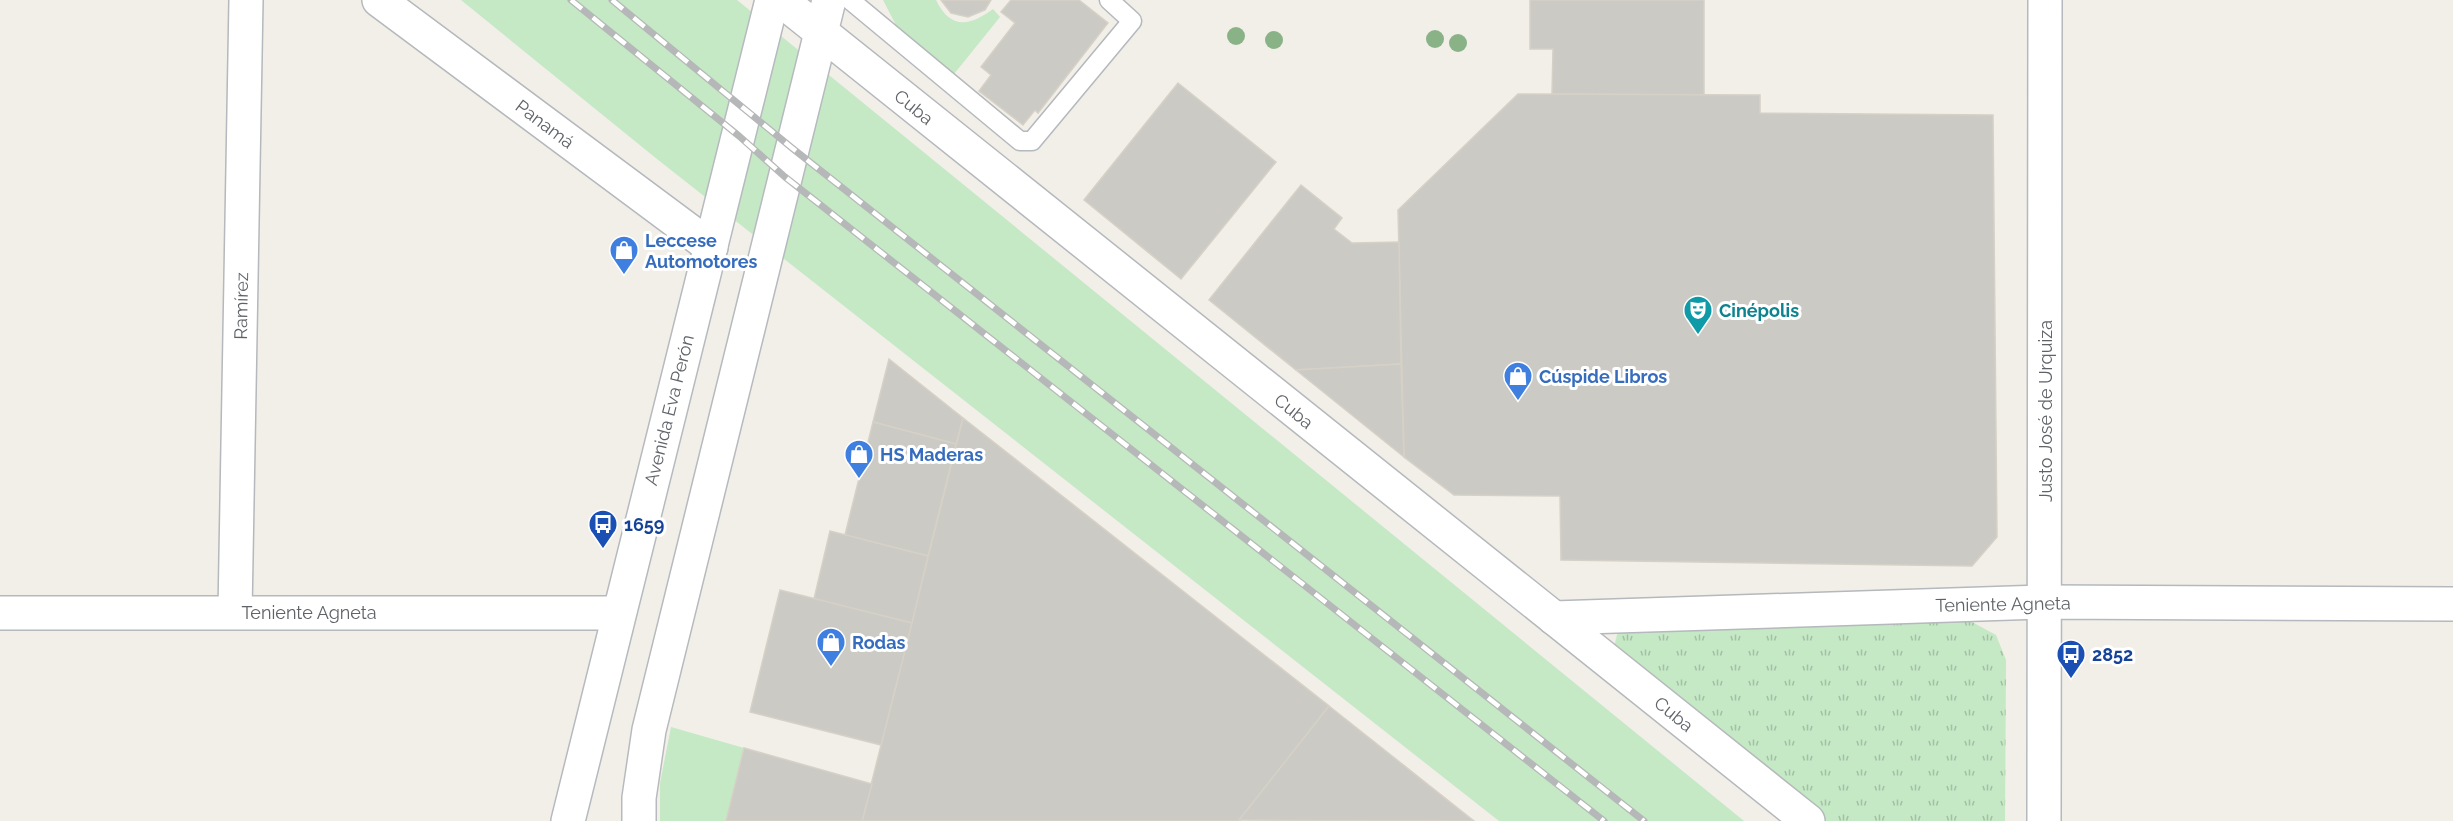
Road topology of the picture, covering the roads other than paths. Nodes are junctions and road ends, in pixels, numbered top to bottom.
1 (246, 0) edge
2 (380, 0) edge
3 (772, 0) edge
4 (781, 0) edge
5 (829, 0) edge
6 (850, 0) edge
7 (1109, 0) edge
8 (2045, 0) edge
9 (821, 33) junction
10 (711, 247) junction
11 (2044, 602) junction
12 (2453, 604) edge
13 (235, 612) junction
14 (0, 613) edge
15 (619, 613) junction
16 (1554, 618) junction
17 (568, 821) edge
18 (639, 821) edge
19 (1808, 821) edge
20 (2044, 821) edge

1 - 13 street, Ramírez
2 - 10 street, Panamá
3 - 10 street, Avenida Eva Perón
4 - 9 street, Cuba
5 - 9 street
6 - 7 lane
8 - 11 street, Justo José de Urquiza
9 - 16 street, Cuba
9 - 18 street
10 - 15 street, Avenida Eva Perón
11 - 12 street, Teniente Agneta
11 - 16 street, Teniente Agneta
11 - 20 street, Justo José de Urquiza
13 - 14 street, Teniente Agneta
13 - 15 street, Teniente Agneta
15 - 17 street, Avenida Eva Perón
16 - 19 street, Cuba

